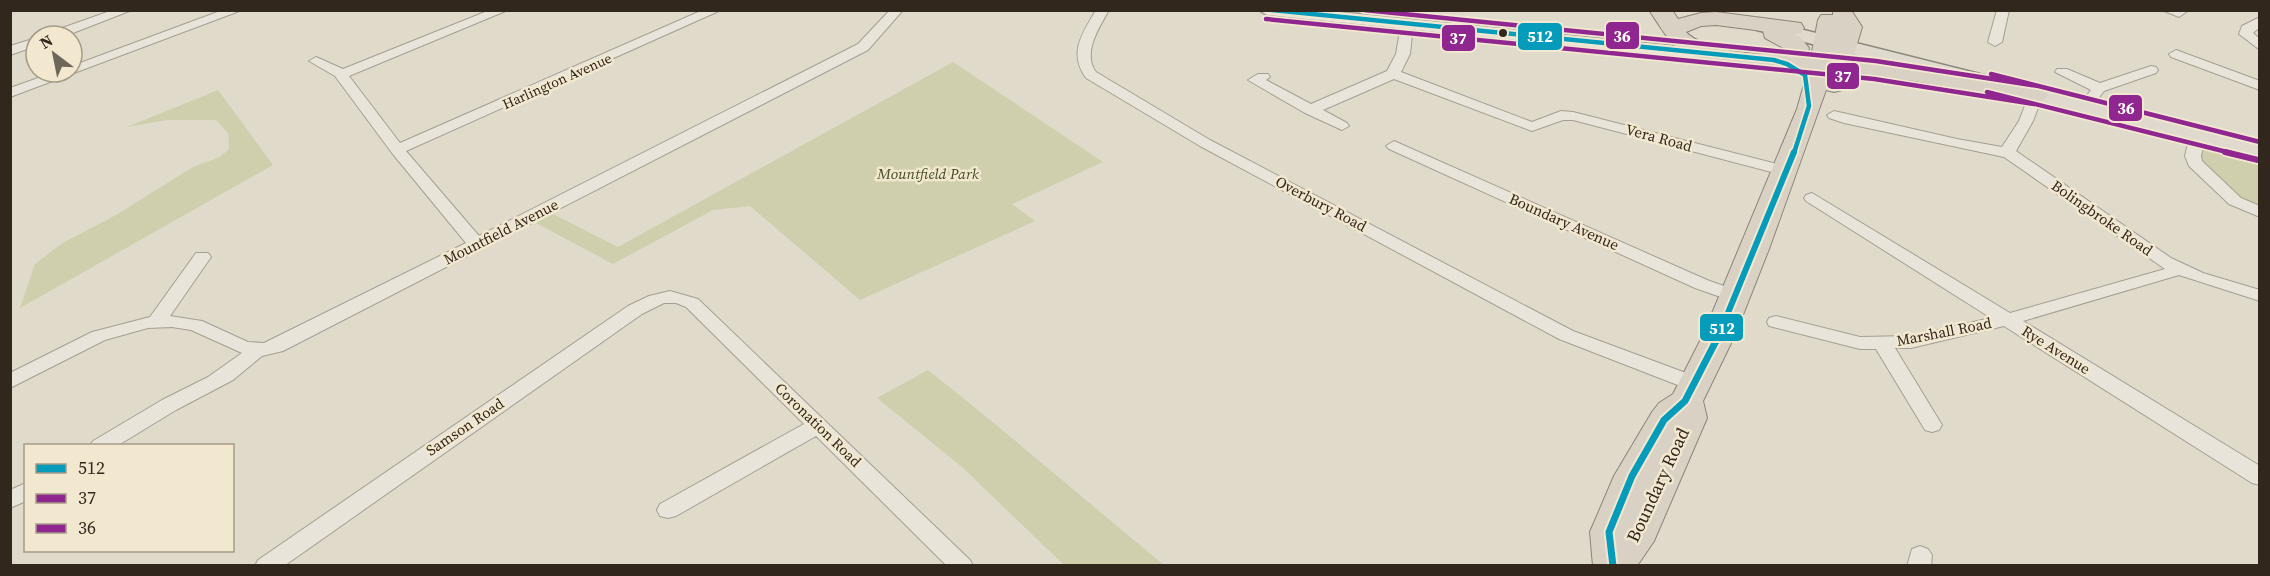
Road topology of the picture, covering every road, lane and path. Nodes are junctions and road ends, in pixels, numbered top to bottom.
1 (126, 10) edge
2 (236, 10) edge
3 (502, 10) edge
4 (715, 10) edge
5 (897, 10) edge
6 (1103, 10) edge
7 (1267, 10) edge
8 (1659, 10) edge
9 (1696, 10) edge
10 (2003, 10) edge
11 (1730, 21) junction
12 (2259, 21) edge
13 (84, 25) edge
14 (1407, 25) junction
15 (1673, 30) junction
16 (1768, 30) junction
17 (1995, 42) dead end
18 (1834, 43) edge
19 (1607, 44) junction
20 (2259, 46) edge
21 (1723, 55) junction
22 (2181, 59) dead end
23 (1774, 60) junction
24 (316, 62) dead end
25 (84, 66) edge
26 (2151, 70) dead end
27 (2062, 72) dead end
28 (342, 74) junction
29 (1393, 74) junction
30 (1914, 74) junction
31 (1254, 80) dead end
32 (1964, 82) junction
33 (35, 84) edge
34 (2259, 86) edge
35 (1832, 90) junction
36 (10, 93) edge
37 (2036, 96) junction
38 (2094, 98) junction
39 (1809, 109) junction
40 (1310, 110) junction
41 (1834, 115) dead end
42 (1342, 126) dead end
43 (1532, 127) junction
44 (1548, 134) dead end
45 (2198, 135) junction
46 (1394, 146) dead end
47 (397, 150) junction
48 (2259, 150) edge
49 (2009, 153) junction
50 (1787, 171) junction
51 (1812, 198) dead end
52 (2259, 212) edge
53 (479, 244) junction
54 (202, 257) dead end
55 (2180, 270) junction
56 (667, 296) joint
57 (1735, 296) junction
58 (2259, 296) edge
59 (2007, 320) junction
60 (1776, 322) dead end
61 (155, 323) junction
62 (1883, 344) junction
63 (256, 351) junction
64 (10, 382) edge
65 (1690, 392) junction
66 (819, 425) junction
67 (1932, 425) dead end
68 (103, 444) edge
69 (2254, 469) edge
70 (24, 492) edge
71 (10, 500) edge
72 (668, 510) dead end
73 (957, 564) edge
74 (266, 566) edge
75 (1613, 566) edge

1 - 13 street
2 - 25 street
3 - 28 street
4 - 47 street, Harlington Avenue
5 - 53 street, Mountfield Avenue
6 - 65 street, Overbury Road
7 - 14 street
8 - 15 highway
9 - 11 highway
10 - 17 street
11 - 15 highway
11 - 16 highway
12 - 20 street
14 - 19 street
14 - 29 street
15 - 19 street
15 - 21 highway
16 - 18 highway
16 - 18 highway
16 - 23 highway
18 - 23 highway
18 - 30 highway
18 - 32 highway
18 - 35 highway
18 - 37 main road
18 - 39 highway, Boundary Road
19 - 21 street
21 - 23 highway
22 - 34 street
23 - 39 highway, Boundary Road
24 - 28 street
26 - 38 street
27 - 38 street
28 - 47 street
29 - 40 street
29 - 43 street
30 - 32 highway
30 - 35 highway
31 - 40 street
32 - 37 highway
33 - 36 street
35 - 39 highway
37 - 38 main road
37 - 49 street
38 - 45 main road
39 - 50 highway, Boundary Road
40 - 42 street
41 - 49 street
43 - 44 street
43 - 50 street, Vera Road
45 - 48 main road
45 - 52 street
46 - 57 street, Boundary Avenue
47 - 53 street
49 - 55 street, Bolingbroke Road
50 - 57 highway, Boundary Road
51 - 59 street, Rye Avenue
53 - 63 street, Mountfield Avenue
54 - 61 street
55 - 58 street, Bolingbroke Road
55 - 59 street, Marshall Road
56 - 66 street, Coronation Road
56 - 74 street, Samson Road
57 - 65 highway, Boundary Road
59 - 62 street, Marshall Road
59 - 69 street, Rye Avenue
60 - 62 street, Marshall Road
61 - 63 street
61 - 64 street
62 - 67 street
63 - 68 street, Mountfield Avenue
65 - 75 highway, Boundary Road
66 - 72 street
66 - 73 street, Coronation Road
70 - 71 street

